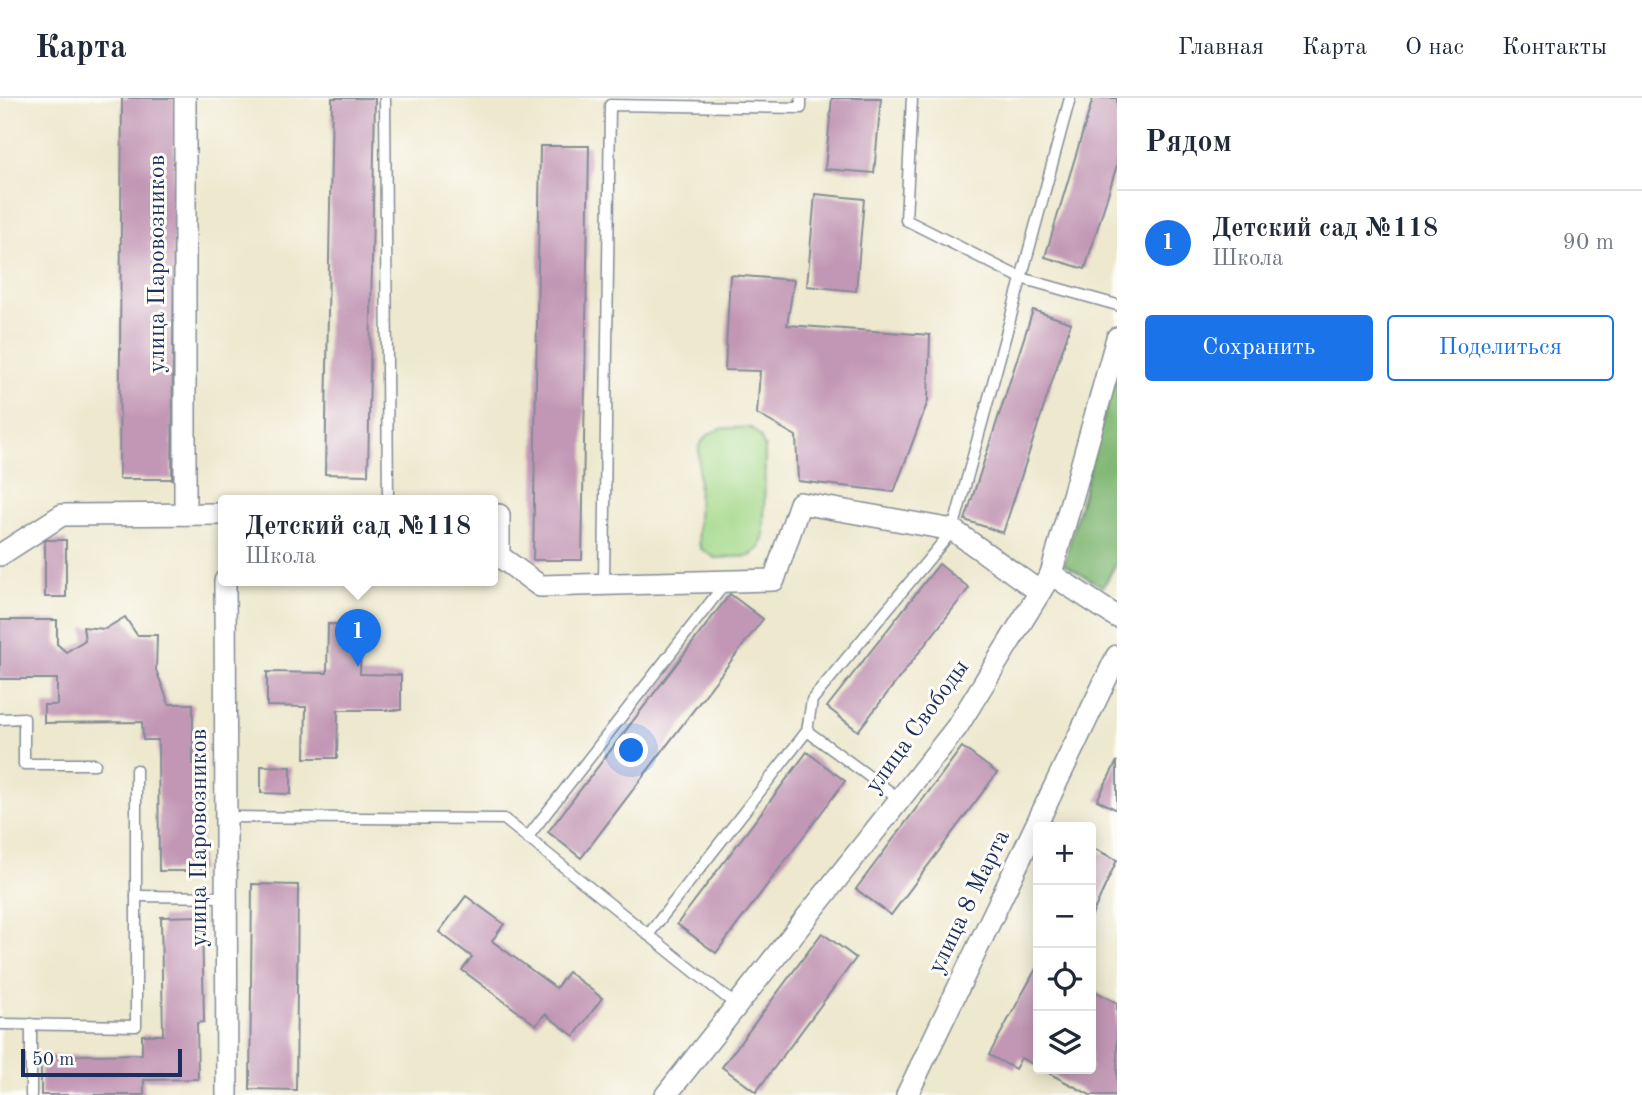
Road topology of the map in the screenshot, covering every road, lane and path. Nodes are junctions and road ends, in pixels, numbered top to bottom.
1 (185, 98) edge
2 (385, 98) edge
3 (802, 98) edge
4 (912, 98) edge
5 (1070, 98) edge
6 (1021, 278) junction
7 (1117, 305) edge
8 (1117, 338) edge
9 (388, 495) edge
10 (185, 514) junction
11 (218, 514) edge
12 (498, 515) edge
13 (953, 530) junction
14 (0, 555) edge
15 (727, 581) junction
16 (1046, 583) junction
17 (604, 584) junction
18 (225, 586) edge
19 (1117, 617) edge
20 (1117, 656) edge
21 (0, 719) edge
22 (807, 731) junction
23 (95, 764) dead end
24 (136, 770) dead end
25 (900, 799) junction
26 (226, 817) junction
27 (527, 838) junction
28 (136, 896) junction
29 (226, 897) junction
30 (648, 935) junction
31 (736, 1006) junction
32 (0, 1024) edge
33 (31, 1024) junction
34 (31, 1095) edge
35 (227, 1095) edge
36 (666, 1095) edge
37 (908, 1095) edge

1 - 10 street, улица Паровозников
2 - 9 lane
3 - 17 lane
4 - 6 lane
5 - 6 lane
6 - 7 lane
6 - 13 lane
8 - 16 street, улица Свободы
10 - 11 street
10 - 14 street
12 - 17 street
13 - 15 street
13 - 16 street
13 - 22 lane
15 - 17 street
15 - 27 lane
16 - 19 street
16 - 25 street, улица Свободы
18 - 26 street, улица Паровозников
20 - 37 street, улица 8 Марта
21 - 23 lane
22 - 25 lane
22 - 30 lane
24 - 28 lane
25 - 31 street, улица Свободы
26 - 27 lane
26 - 29 street, улица Паровозников
27 - 30 lane
28 - 29 lane
28 - 33 lane
29 - 35 street, улица Паровозников
30 - 31 lane
31 - 36 street, улица Свободы
32 - 33 lane
33 - 34 lane

